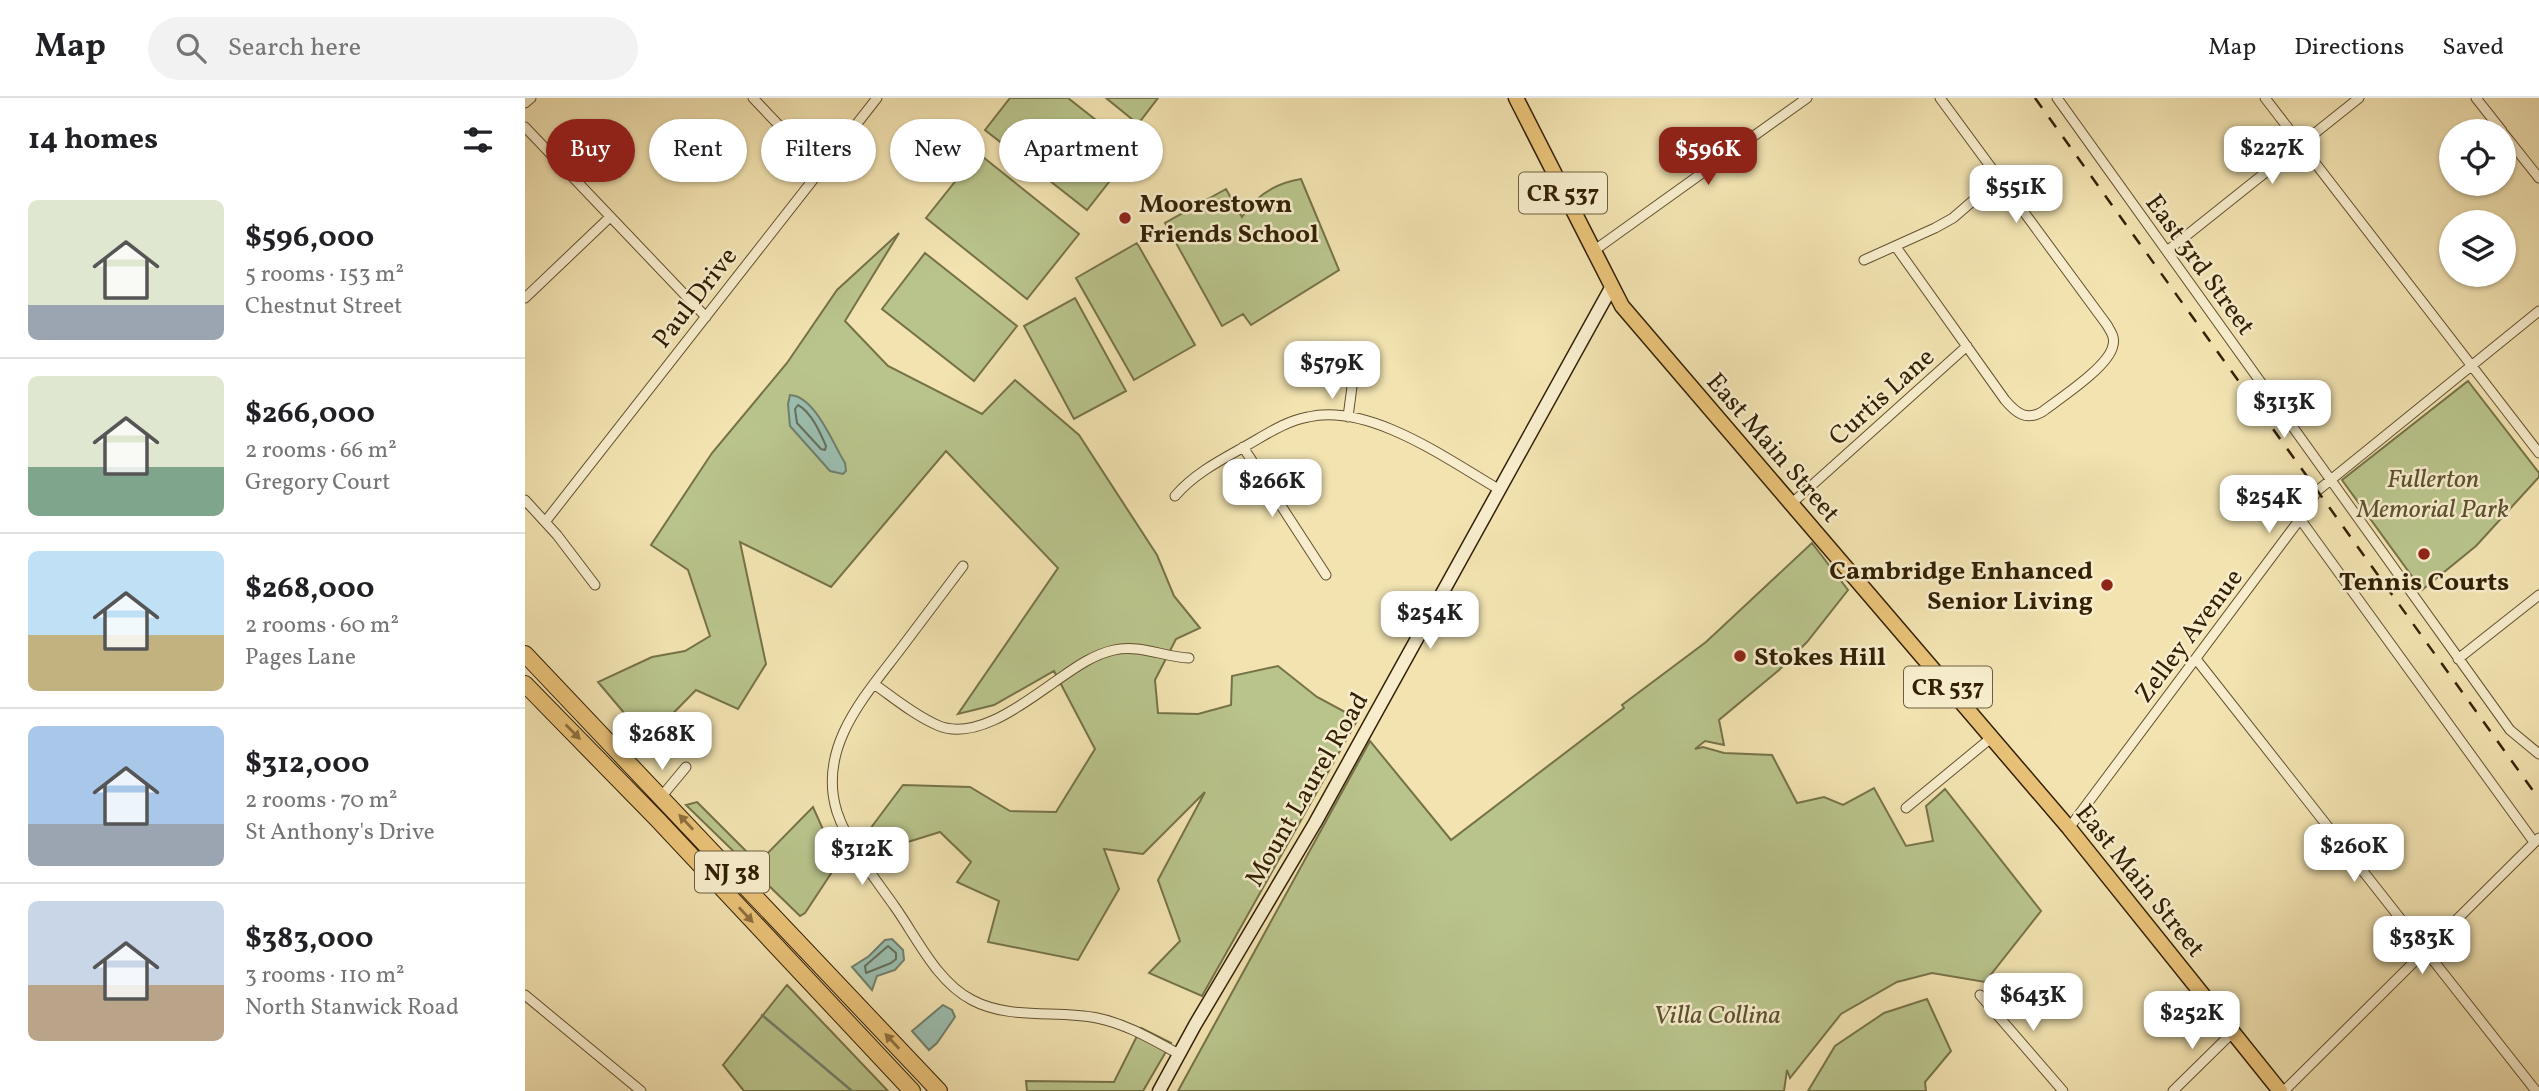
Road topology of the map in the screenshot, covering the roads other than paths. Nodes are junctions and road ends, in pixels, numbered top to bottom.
1 (531, 98) edge
2 (753, 98) edge
3 (877, 98) edge
4 (1516, 98) edge
5 (1807, 98) edge
6 (1940, 98) edge
7 (2057, 98) edge
8 (2265, 98) edge
9 (2359, 98) edge
10 (2476, 98) edge
11 (525, 103) edge
12 (773, 119) edge
13 (860, 119) edge
14 (2492, 119) edge
15 (525, 127) edge
16 (2302, 144) junction
17 (2516, 149) edge
18 (2539, 178) edge
19 (1998, 179) junction
20 (810, 182) edge
21 (610, 217) junction
22 (1896, 247) junction
23 (1592, 251) junction
24 (2167, 251) junction
25 (1864, 260) dead end
26 (1611, 288) junction
27 (525, 298) edge
28 (2539, 311) edge
29 (706, 317) junction
30 (1967, 346) junction
31 (1356, 356) dead end
32 (2472, 365) junction
33 (1348, 417) junction
34 (1243, 447) junction
35 (2539, 453) edge
36 (2330, 479) junction
37 (1500, 490) junction
38 (1175, 496) dead end
39 (525, 500) edge
40 (1791, 504) junction
41 (2300, 519) junction
42 (545, 522) junction
43 (963, 566) dead end
44 (1326, 575) dead end
45 (595, 585) dead end
46 (2539, 595) edge
47 (525, 654) edge
48 (1189, 658) dead end
49 (2196, 659) junction
50 (2458, 659) junction
51 (525, 684) edge
52 (874, 684) junction
53 (1991, 738) junction
54 (2539, 754) edge
55 (686, 767) dead end
56 (661, 797) junction
57 (1906, 808) dead end
58 (2069, 828) junction
59 (2537, 840) edge
60 (2426, 951) junction
61 (525, 995) edge
62 (1980, 995) dead end
63 (2232, 1033) junction
64 (1179, 1054) junction
65 (641, 1091) edge
66 (912, 1091) edge
67 (939, 1091) edge
68 (1159, 1091) edge
69 (2063, 1091) edge
70 (2173, 1091) edge
71 (2282, 1091) edge
72 (2536, 1091) edge

1 - 11 street
2 - 12 street
3 - 13 street, Paul Drive
4 - 23 main road, East Main Street / CR 537
5 - 23 street
6 - 19 street
7 - 24 street, East 3rd Street
8 - 16 street
9 - 16 street
10 - 14 street
15 - 21 street
16 - 24 street
16 - 32 street
17 - 18 street
19 - 22 street
19 - 30 street
20 - 29 street, Paul Drive
21 - 27 street
21 - 29 street
22 - 25 street
22 - 30 street
23 - 26 main road, East Main Street / CR 537
24 - 36 street, East 3rd Street
26 - 37 main road, Mount Laurel Road
26 - 40 main road, East Main Street / CR 537
28 - 32 street, Zelley Avenue
29 - 42 street, Paul Drive
30 - 40 street, Curtis Lane
31 - 33 street
32 - 35 street
32 - 36 street, Zelley Avenue
33 - 34 street
33 - 37 street
34 - 38 street
34 - 44 street
36 - 41 street, Zelley Avenue
36 - 50 street, East 3rd Street
37 - 64 main road, Mount Laurel Road
39 - 42 street
40 - 53 main road, East Main Street / CR 537
41 - 49 street, Zelley Avenue
41 - 59 street
42 - 45 street
43 - 52 street
46 - 50 street
47 - 56 highway, NJ 38
48 - 52 street
49 - 58 street, Zelley Avenue
49 - 60 street
50 - 54 street, East 3rd Street
51 -> 66 highway, NJ 38
52 - 64 street
53 - 57 street
53 - 58 main road, East Main Street / CR 537
55 - 56 street
67 -> 56 highway, NJ 38
58 - 63 main road, East Main Street / CR 537
59 - 60 street
60 - 71 street
60 - 72 street
61 - 65 street
62 - 69 street
63 - 70 street
63 - 71 main road, East Main Street / CR 537
64 - 68 main road, Mount Laurel Road

